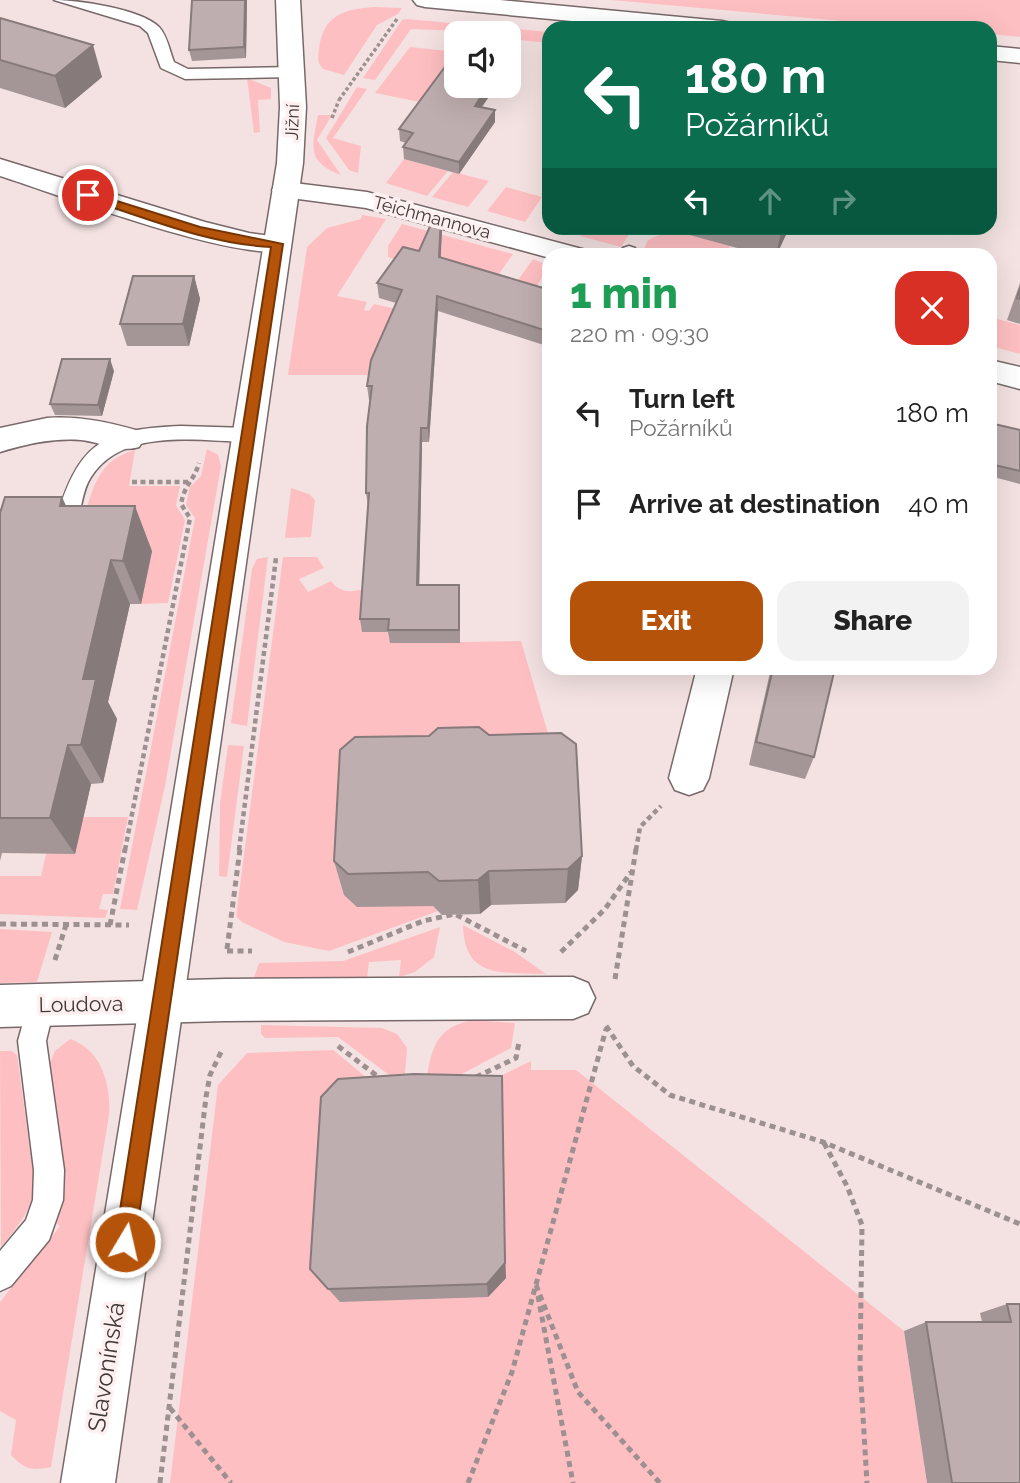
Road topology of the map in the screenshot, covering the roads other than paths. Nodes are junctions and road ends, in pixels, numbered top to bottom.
1 (61, 0) edge
2 (288, 0) edge
3 (425, 0) edge
4 (648, 21) edge
5 (997, 54) edge
6 (1020, 56) edge
7 (292, 72) junction
8 (0, 167) edge
9 (286, 190) junction
10 (277, 244) junction
11 (546, 248) edge
12 (997, 372) edge
13 (1020, 377) edge
14 (248, 435) junction
15 (128, 439) junction
16 (0, 440) edge
17 (66, 523) edge
18 (714, 675) edge
19 (689, 778) road end
20 (589, 997) road end
21 (162, 1002) junction
22 (20, 1005) edge
23 (0, 1275) edge
24 (88, 1483) edge

1 - 7 lane
2 - 7 street, Jižní
3 - 4 street
5 - 6 street
7 - 9 street, Jižní
8 - 10 street
9 - 10 street, Jižní
9 - 11 street, Teichmannova
10 - 14 street, Slavonínská
12 - 13 street
14 - 15 lane
14 - 21 street, Slavonínská
15 - 16 street
15 - 17 lane
18 - 19 street
20 - 21 street
21 - 22 street, Loudova
21 - 24 street, Slavonínská
22 - 23 lane

